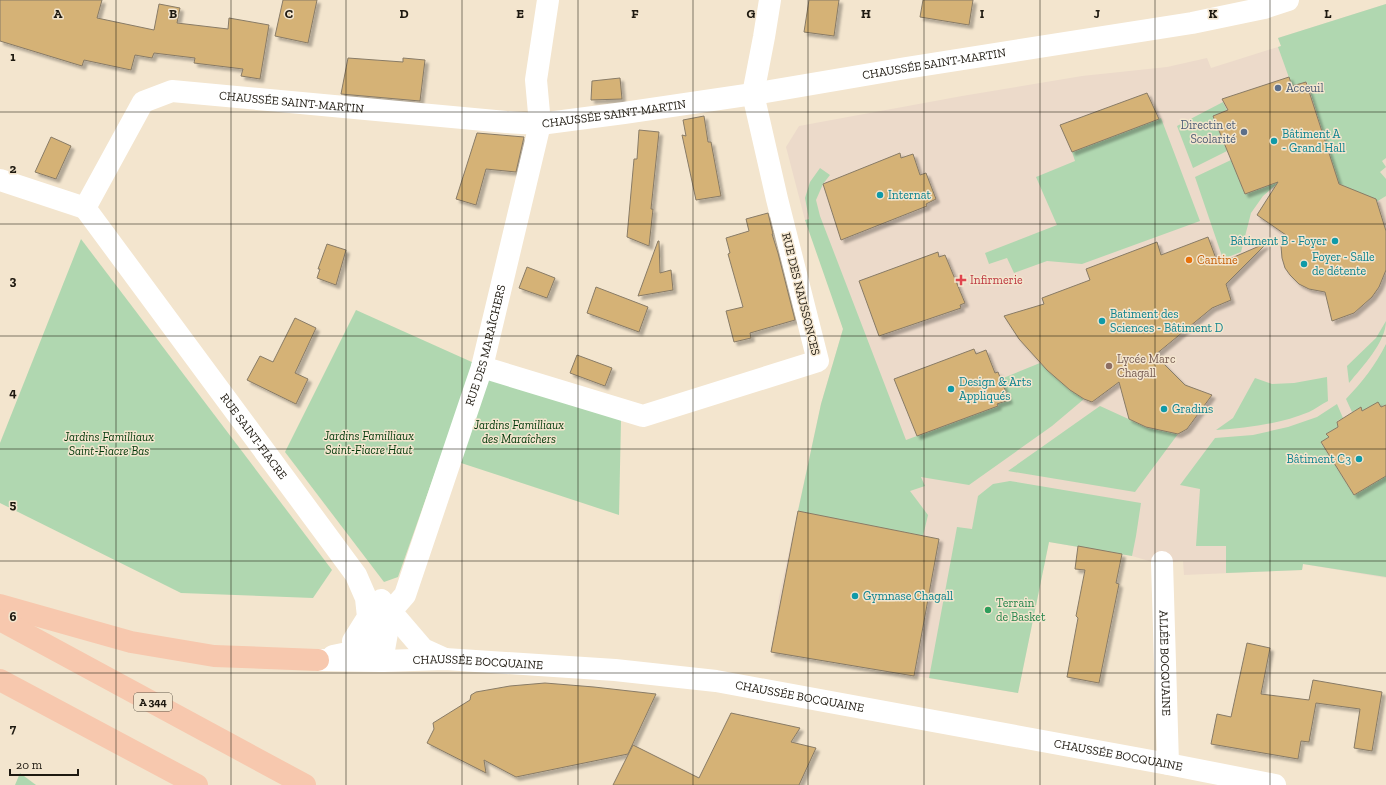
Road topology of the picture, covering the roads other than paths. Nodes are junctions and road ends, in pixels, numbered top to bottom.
1 (548, 0) edge
2 (770, 0) edge
3 (1288, 0) edge
4 (753, 94) junction
5 (540, 124) junction
6 (0, 180) edge
7 (85, 208) junction
8 (482, 367) junction
9 (1162, 562) dead end
10 (356, 575) junction
11 (0, 605) edge
12 (391, 610) junction
13 (0, 620) edge
14 (445, 659) junction
15 (318, 660) junction
16 (382, 662) junction
17 (0, 680) edge
18 (1168, 764) junction
19 (197, 785) edge
20 (305, 785) edge
21 (1275, 785) edge

1 - 5 street, RUE DES MARAÎCHERS
2 - 4 street, RUE DES NAUSSONCES
3 - 4 street, CHAUSSÉE SAINT-MARTIN
4 - 5 street, CHAUSSÉE SAINT-MARTIN
4 - 8 street, RUE DES NAUSSONCES
5 - 7 street, CHAUSSÉE SAINT-MARTIN
5 - 8 street, RUE DES MARAÎCHERS
6 - 7 street
7 - 10 street, RUE SAINT-FIACRE
8 - 12 street, RUE DES MARAÎCHERS
9 - 18 street, ALLÉE BOCQUAINE
10 - 12 street
10 - 15 street, RUE SAINT-FIACRE
11 - 15 highway
12 - 14 street
12 - 15 street, RUE DES MARAÎCHERS
12 - 16 street
13 - 20 highway, A 344
14 - 16 street, CHAUSSÉE BOCQUAINE
14 - 18 street, CHAUSSÉE BOCQUAINE
15 - 16 street, CHAUSSÉE BOCQUAINE
17 - 19 highway
18 - 21 street, CHAUSSÉE BOCQUAINE

